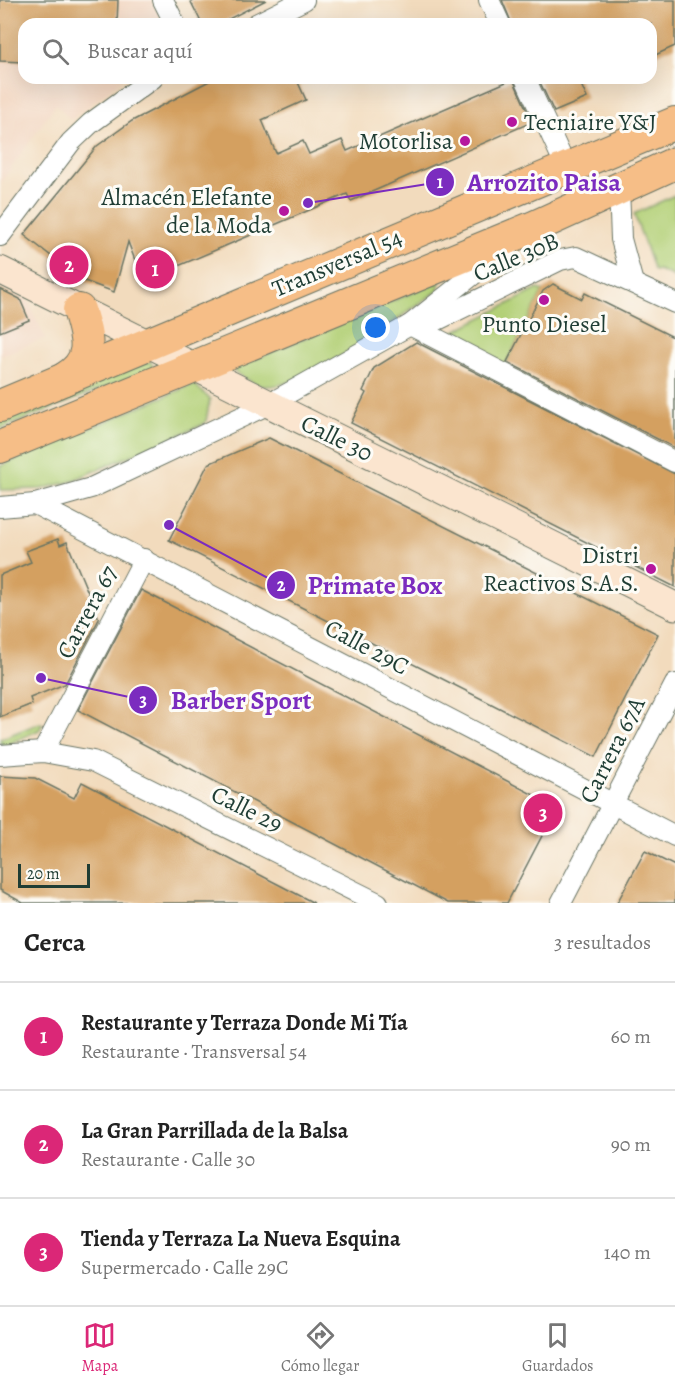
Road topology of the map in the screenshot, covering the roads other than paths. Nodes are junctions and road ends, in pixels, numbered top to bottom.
1 (164, 0) edge
2 (304, 0) edge
3 (489, 0) edge
4 (172, 18) edge
5 (268, 18) edge
6 (497, 18) edge
7 (145, 84) edge
8 (528, 84) edge
9 (675, 123) edge
10 (675, 163) edge
11 (566, 167) junction
12 (619, 188) junction
13 (534, 227) junction
14 (0, 236) edge
15 (0, 270) edge
16 (633, 283) junction
17 (675, 303) edge
18 (79, 310) junction
19 (414, 327) junction
20 (145, 344) junction
21 (193, 366) junction
22 (59, 382) junction
23 (269, 404) junction
24 (0, 406) edge
25 (0, 447) edge
26 (675, 462) edge
27 (35, 504) junction
28 (1, 508) edge
29 (144, 559) junction
30 (675, 606) edge
31 (675, 684) edge
32 (43, 752) junction
33 (0, 754) edge
34 (613, 804) junction
35 (675, 836) edge
36 (378, 903) edge
37 (561, 903) edge

1 - 4 street
2 - 5 street
3 - 6 street
7 - 14 street
8 - 11 street
9 - 11 main road, Transversal 54
10 - 12 main road, Transversal 54
11 - 20 main road, Transversal 54
12 - 13 main road, Transversal 54
12 - 16 street
13 - 19 street, Transversal 54
13 - 21 main road, Transversal 54
15 - 18 street, Calle 30
16 - 17 street, Calle 30B
16 - 19 street, Calle 30B
18 - 20 street, Calle 30
18 - 22 main road
19 - 23 street, Transversal 54
19 - 26 street
20 - 21 street, Calle 30
20 - 22 main road, Transversal 54
21 - 23 street, Calle 30
21 - 25 main road, Transversal 54
22 - 24 main road, Transversal 54
23 - 27 street, Transversal 54
23 - 30 street, Calle 30
27 - 28 street, Transversal 54
27 - 29 street, Calle 29C
29 - 32 street, Carrera 67
29 - 34 street, Calle 29C
31 - 34 street, Carrera 67A
32 - 33 street, Calle 29
32 - 36 street, Calle 29
34 - 35 street, Calle 29C
34 - 37 street, Carrera 67A

